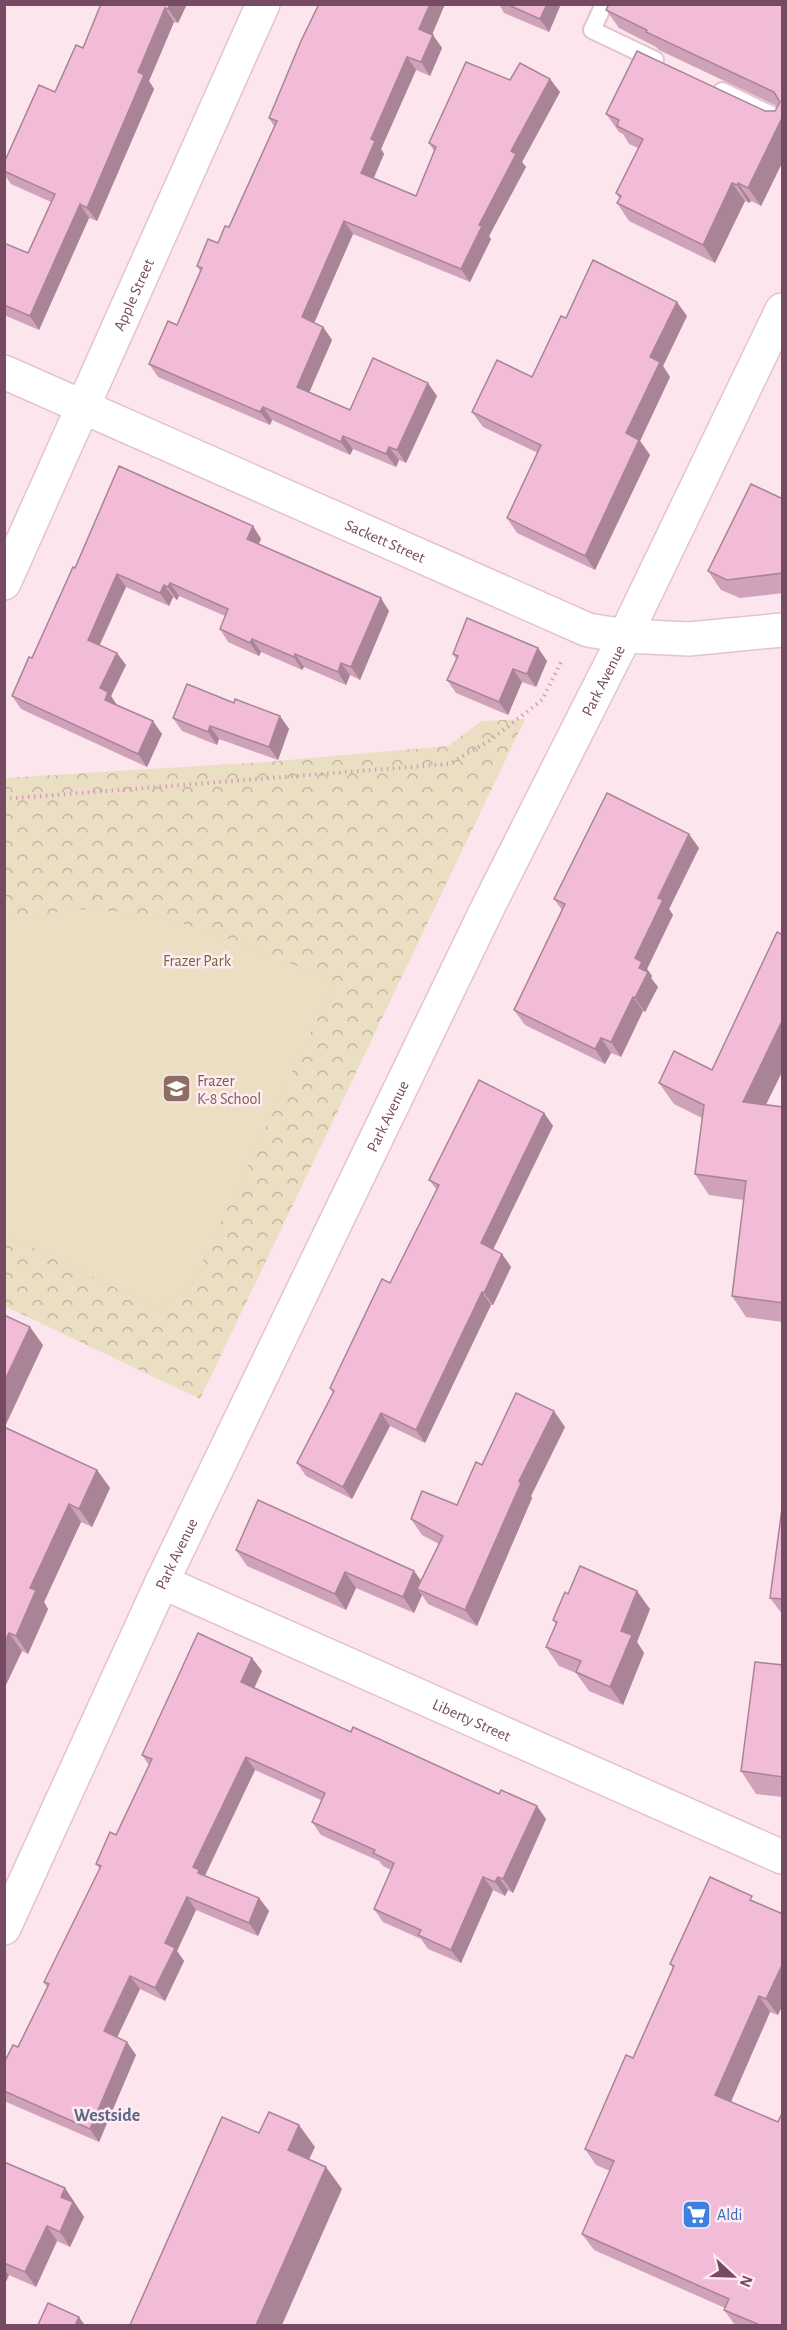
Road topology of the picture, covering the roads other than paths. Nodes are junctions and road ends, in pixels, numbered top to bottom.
1 (263, 4) edge
2 (604, 4) edge
3 (666, 65) edge
4 (708, 85) edge
5 (783, 120) edge
6 (783, 310) edge
7 (4, 372) edge
8 (83, 407) junction
9 (4, 583) edge
10 (783, 630) edge
11 (625, 636) junction
12 (162, 1582) junction
13 (783, 1857) edge
14 (5, 1927) edge

1 - 8 street, Apple Street
2 - 3 lane
4 - 5 lane
6 - 11 street, Park Avenue
7 - 8 street, Sackett Street
8 - 9 street, Apple Street
8 - 11 street, Sackett Street
10 - 11 street, Sackett Street
11 - 12 street, Park Avenue
12 - 13 street, Liberty Street
12 - 14 street, Park Avenue

